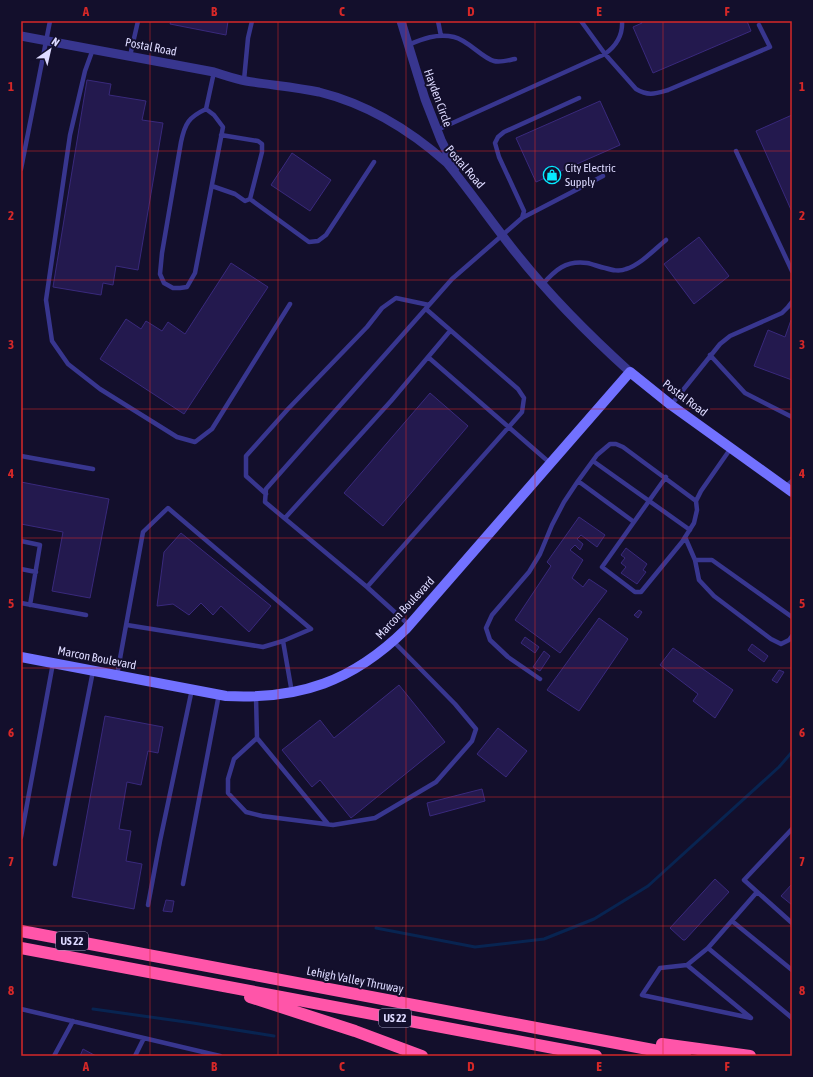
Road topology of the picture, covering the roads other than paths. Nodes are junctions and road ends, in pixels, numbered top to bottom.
1 (50, 21) edge
2 (138, 21) edge
3 (252, 21) edge
4 (401, 21) edge
5 (438, 21) edge
6 (581, 21) edge
7 (622, 21) edge
8 (760, 25) dead end
9 (21, 36) edge
10 (441, 36) junction
11 (46, 40) junction
12 (408, 45) junction
13 (93, 49) junction
14 (605, 54) junction
15 (130, 56) junction
16 (515, 59) dead end
17 (214, 72) junction
18 (244, 80) junction
19 (579, 98) dead end
20 (206, 109) junction
21 (438, 130) junction
22 (221, 135) junction
23 (736, 151) dead end
24 (374, 162) dead end
25 (21, 169) edge
26 (603, 176) dead end
27 (461, 180) junction
28 (212, 186) junction
29 (250, 199) junction
30 (522, 218) junction
31 (502, 235) junction
32 (666, 240) dead end
33 (792, 271) edge
34 (542, 284) junction
35 (792, 302) edge
36 (290, 304) dead end
37 (429, 305) junction
38 (426, 309) junction
39 (450, 331) junction
40 (710, 355) junction
41 (428, 357) junction
42 (630, 372) junction
43 (671, 405) junction
44 (792, 417) edge
45 (509, 426) junction
46 (731, 448) junction
47 (21, 456) edge
48 (593, 461) junction
49 (550, 463) junction
50 (93, 469) dead end
51 (666, 478) junction
52 (578, 481) junction
53 (790, 487) edge
54 (266, 494) junction
55 (649, 501) junction
56 (696, 501) junction
57 (285, 518) junction
58 (634, 522) junction
59 (690, 530) junction
60 (685, 537) junction
61 (21, 541) edge
62 (695, 560) junction
63 (21, 569) edge
64 (36, 572) junction
65 (367, 587) junction
66 (21, 603) edge
67 (30, 605) junction
68 (86, 615) dead end
69 (792, 617) edge
70 (127, 625) junction
71 (409, 625) junction
72 (792, 636) edge
73 (283, 641) junction
74 (393, 641) junction
75 (21, 657) edge
76 (53, 663) junction
77 (93, 671) junction
78 (118, 675) junction
79 (540, 679) dead end
80 (192, 689) junction
81 (292, 693) junction
82 (219, 694) junction
83 (256, 697) junction
84 (257, 738) junction
85 (328, 824) junction
86 (792, 829) edge
87 (21, 837) edge
88 (55, 864) dead end
89 (183, 884) dead end
90 (757, 892) junction
91 (148, 905) dead end
92 (732, 921) junction
93 (792, 923) edge
94 (21, 931) edge
95 (21, 948) edge
96 (708, 948) junction
97 (687, 965) junction
98 (792, 970) edge
99 (195, 980) junction
100 (21, 1009) edge
101 (792, 1018) edge
102 (73, 1021) junction
103 (513, 1024) junction
104 (144, 1038) junction
105 (54, 1056) edge
106 (135, 1056) edge
107 (220, 1056) edge
108 (422, 1056) edge
109 (596, 1056) edge
110 (685, 1056) edge
111 (750, 1056) edge

1 - 11 lane
2 - 15 lane
3 - 18 lane
4 - 12 street, Hayden Circle
5 - 10 lane
6 - 14 lane
7 - 14 lane
8 - 14 lane
9 - 11 street, Postal Road
10 - 12 lane
10 - 16 lane
11 - 13 street, Postal Road
11 - 25 lane
12 - 21 street, Hayden Circle
13 - 15 street, Postal Road
13 - 36 lane
14 - 21 lane
15 - 17 street, Postal Road
17 - 18 street, Postal Road
17 - 20 lane
18 - 27 street, Postal Road
19 - 30 lane
20 - 22 lane
20 - 28 lane
21 - 27 street, Hayden Circle
22 - 28 lane
22 - 29 lane
23 - 33 lane
24 - 29 lane
26 - 30 lane
27 - 31 street, Postal Road
28 - 29 lane
30 - 31 lane
31 - 34 street, Postal Road
31 - 37 lane
32 - 34 lane
34 - 42 street, Postal Road
35 - 40 lane
37 - 38 lane
37 - 54 lane
38 - 39 lane
38 - 54 lane
39 - 41 lane
39 - 45 lane
40 - 43 lane
40 - 44 lane
41 - 45 lane
41 - 57 lane
42 - 43 street, Postal Road
42 - 49 street, Marcon Boulevard
43 - 46 street, Postal Road
45 - 49 lane
45 - 65 lane
46 - 53 street, Postal Road
46 - 56 lane
47 - 50 lane
48 - 51 lane
48 - 52 lane
48 - 55 lane
49 - 71 street, Marcon Boulevard
51 - 55 lane
51 - 56 lane
52 - 58 lane
52 - 79 lane
54 - 57 lane
55 - 58 lane
55 - 59 lane
56 - 59 lane
57 - 65 lane
58 - 60 lane
59 - 60 lane
60 - 62 lane
61 - 64 lane
62 - 69 lane
62 - 72 lane
63 - 64 lane
64 - 67 lane
65 - 71 lane
66 - 67 lane
67 - 68 lane
70 - 73 lane
70 - 73 lane
70 - 78 lane
71 - 74 street, Marcon Boulevard
73 - 81 lane
74 - 81 street, Marcon Boulevard
74 - 85 lane
75 - 76 street, Marcon Boulevard
76 - 77 street, Marcon Boulevard
76 - 87 lane
77 - 78 street, Marcon Boulevard
77 - 88 lane
78 - 80 street, Marcon Boulevard
80 - 82 street, Marcon Boulevard
80 - 91 lane
81 - 83 street, Marcon Boulevard
82 - 83 street, Marcon Boulevard
82 - 89 lane
83 - 84 lane
84 - 85 lane
84 - 85 lane
86 - 90 lane
90 - 92 lane
90 - 93 lane
92 - 96 lane
92 - 98 lane
94 - 103 highway, Lehigh Valley Thruway / US 22
95 - 99 highway, US 22
96 - 97 lane
96 - 101 lane
97 - 97 lane
99 - 108 highway
99 - 109 highway, US 22
100 - 102 lane
102 - 104 lane
102 - 105 lane
103 - 110 highway, Lehigh Valley Thruway / US 22
103 - 111 highway
104 - 106 lane
104 - 107 lane

